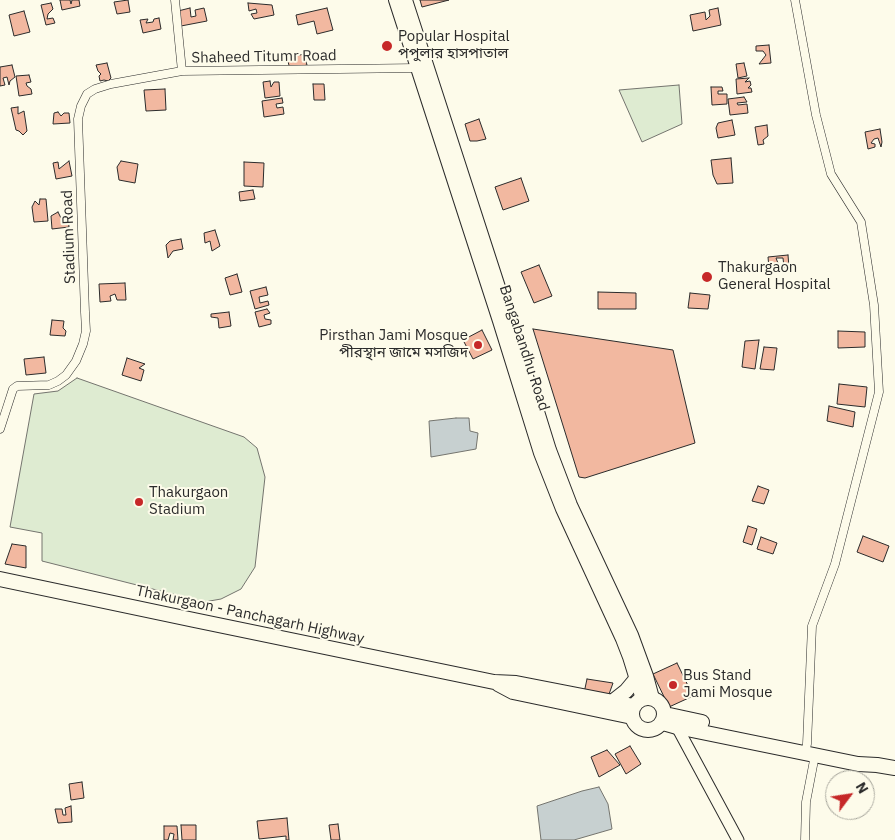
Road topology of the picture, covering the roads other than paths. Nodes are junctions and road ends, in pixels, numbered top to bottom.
1 (175, 0) edge
2 (395, 0) edge
3 (406, 0) edge
4 (795, 0) edge
5 (417, 68) junction
6 (182, 72) junction
7 (0, 429) edge
8 (0, 579) edge
9 (636, 679) junction
10 (494, 682) junction
11 (612, 702) junction
12 (640, 705) junction
13 (664, 718) junction
14 (677, 727) junction
15 (809, 750) junction
16 (895, 768) edge
17 (738, 840) edge
18 (804, 840) edge

1 - 6 street, Shaheed Titumr Road
2 - 5 main road, Bangabandhu Road
3 - 12 main road, Bangabandhu Road
4 - 15 street
5 - 6 street, Shaheed Titumr Road
5 - 9 main road, Bangabandhu Road
6 - 7 street, Stadium Road
8 - 10 highway, Thakurgaon - Panchagarh Highway
9 - 11 highway
9 - 12 main road, Bangabandhu Road
10 - 11 highway, Thakurgaon - Panchagarh Highway
10 - 12 highway, Thakurgaon - Panchagarh Highway
11 - 12 highway, Thakurgaon - Panchagarh Highway
12 - 13 highway
12 - 13 highway, Thakurgaon - Panchagarh Highway
13 - 14 highway, Thakurgaon - Panchagarh Highway
13 - 15 highway, Thakurgaon - Panchagarh Highway
14 - 15 highway, Thakurgaon - Panchagarh Highway
14 - 17 main road
15 - 16 highway, Thakurgaon - Panchagarh Highway
15 - 18 street

